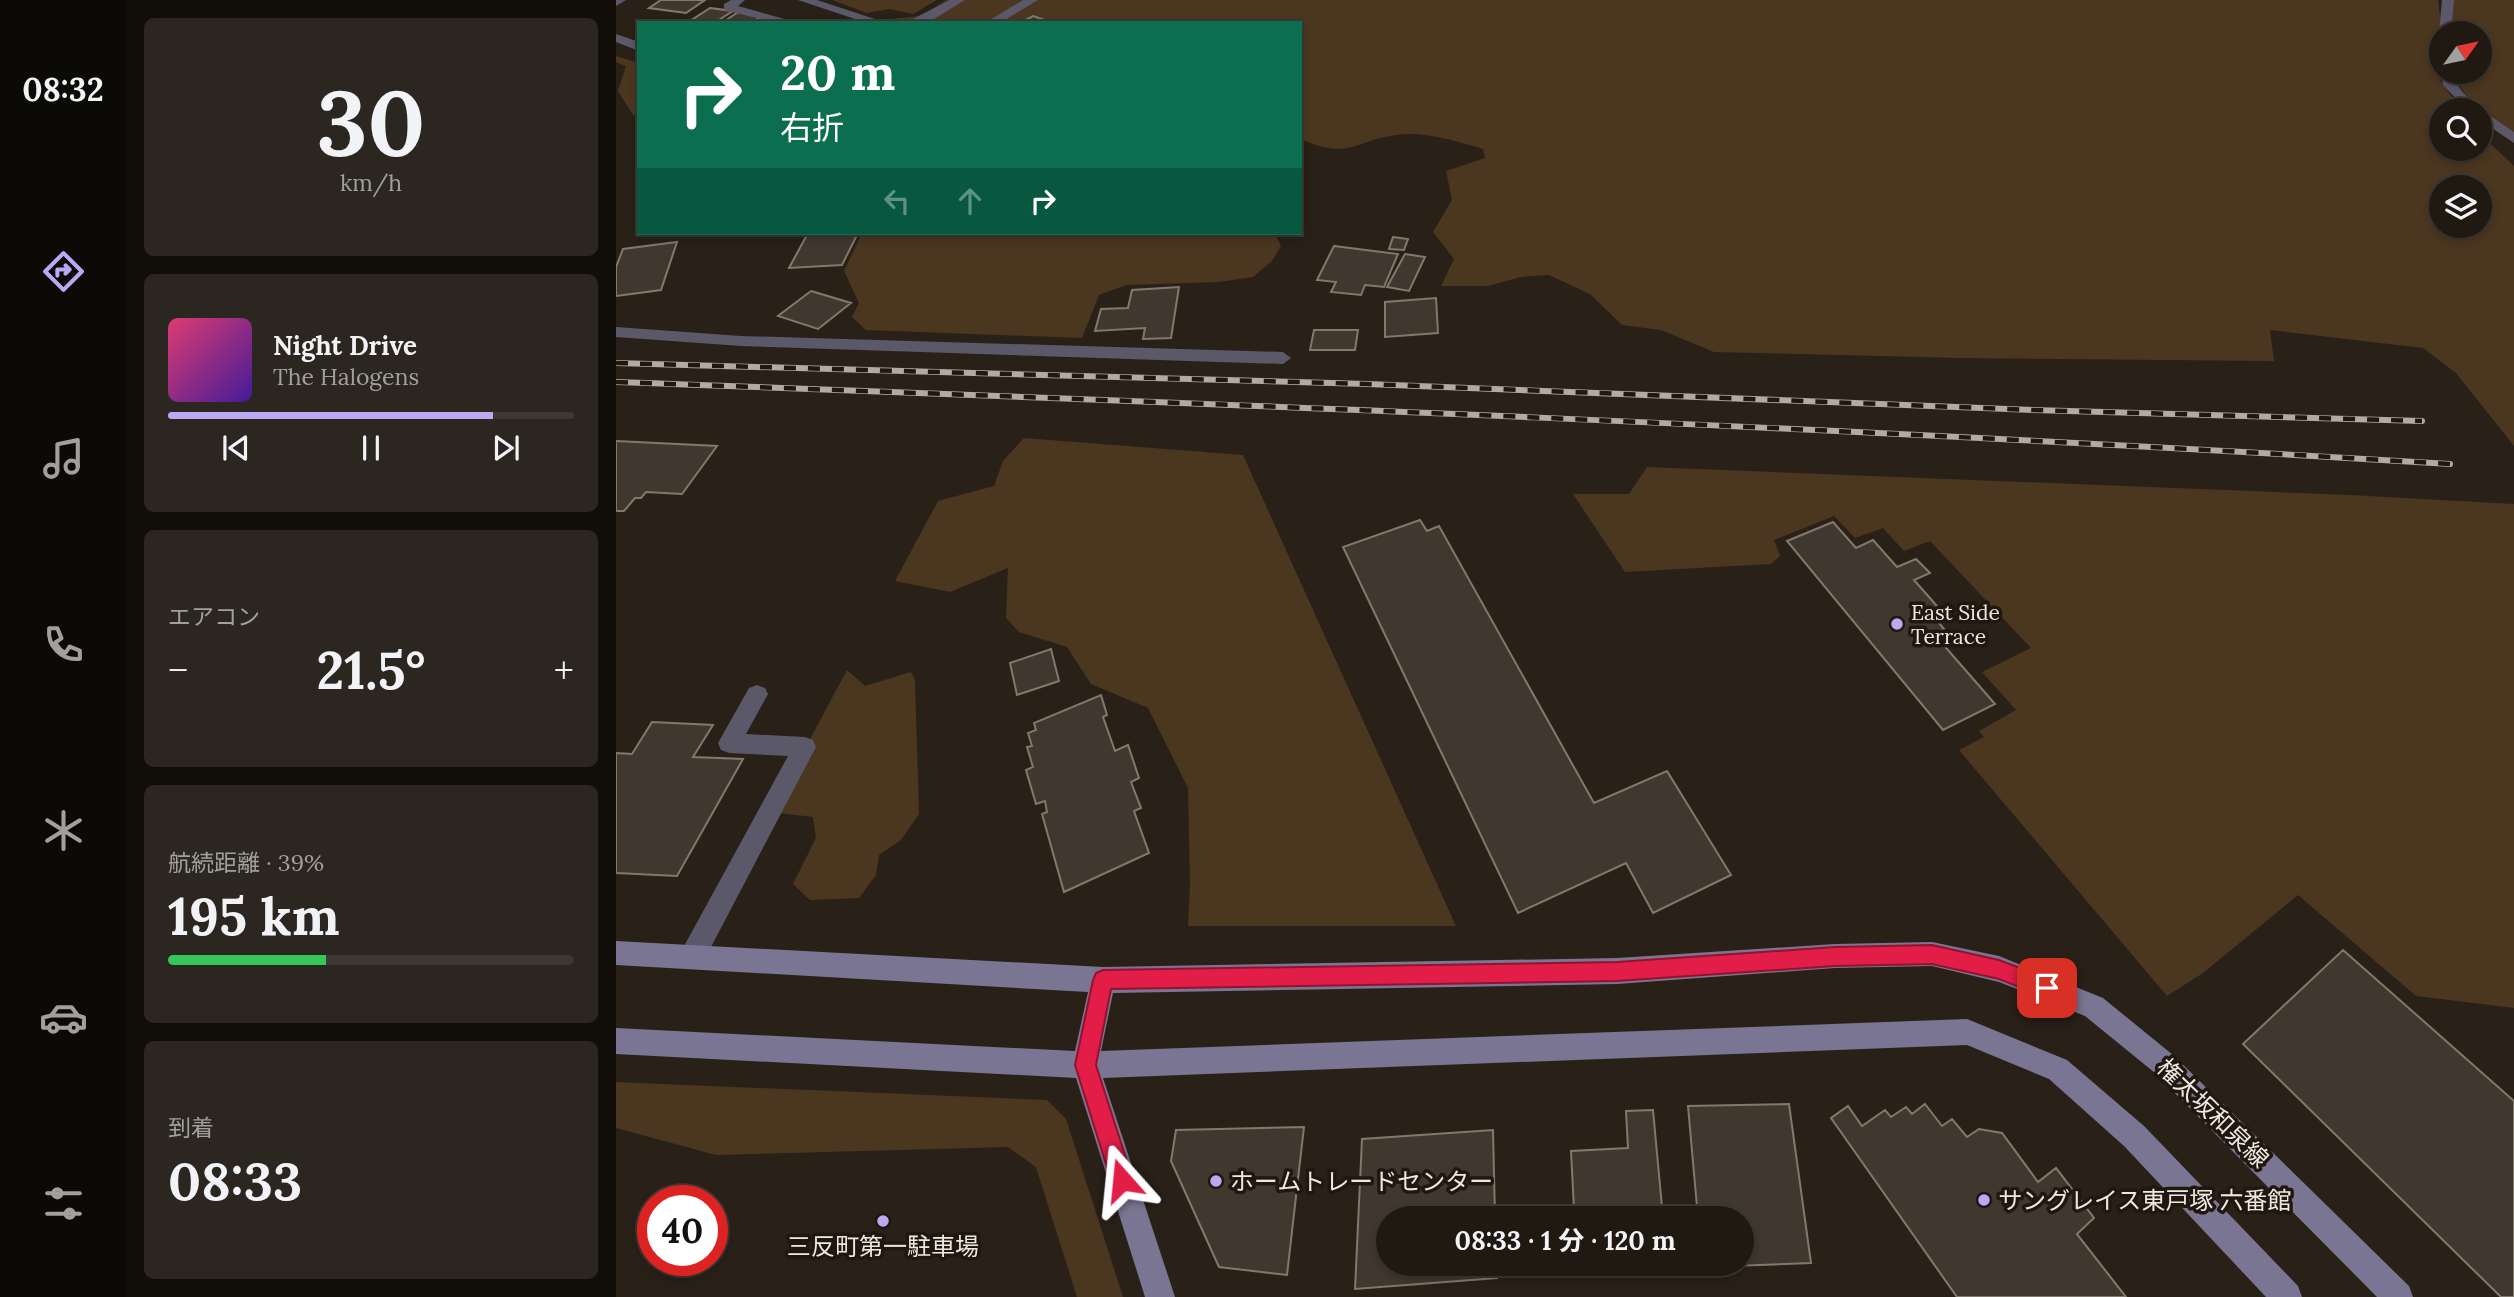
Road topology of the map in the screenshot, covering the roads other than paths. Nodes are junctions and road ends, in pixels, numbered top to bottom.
1 (739, 0) edge
2 (804, 0) edge
3 (958, 0) edge
4 (1032, 0) edge
5 (2448, 0) edge
6 (785, 21) edge
7 (874, 21) edge
8 (918, 21) edge
9 (995, 21) edge
10 (2446, 21) edge
11 (616, 38) edge
12 (637, 46) edge
13 (2450, 84) edge
14 (2463, 98) edge
15 (2492, 123) edge
16 (2514, 139) edge
17 (616, 332) edge
18 (1283, 358) dead end
19 (758, 694) dead end
20 (616, 953) edge
21 (692, 957) junction
22 (1103, 980) junction
23 (616, 1041) edge
24 (1086, 1065) junction
25 (1160, 1297) edge
26 (2287, 1297) edge
27 (2398, 1297) edge

1 - 6 street
2 - 7 street
3 - 8 street
4 - 9 street
5 - 10 street
11 - 12 street
13 - 14 street
15 - 16 street
17 - 18 street
19 - 21 street
20 - 21 street, 権太坂和泉線
21 - 22 street, 権太坂和泉線
22 - 24 street
22 - 27 street, 権太坂和泉線
23 - 24 street
24 - 25 street
24 - 26 street

